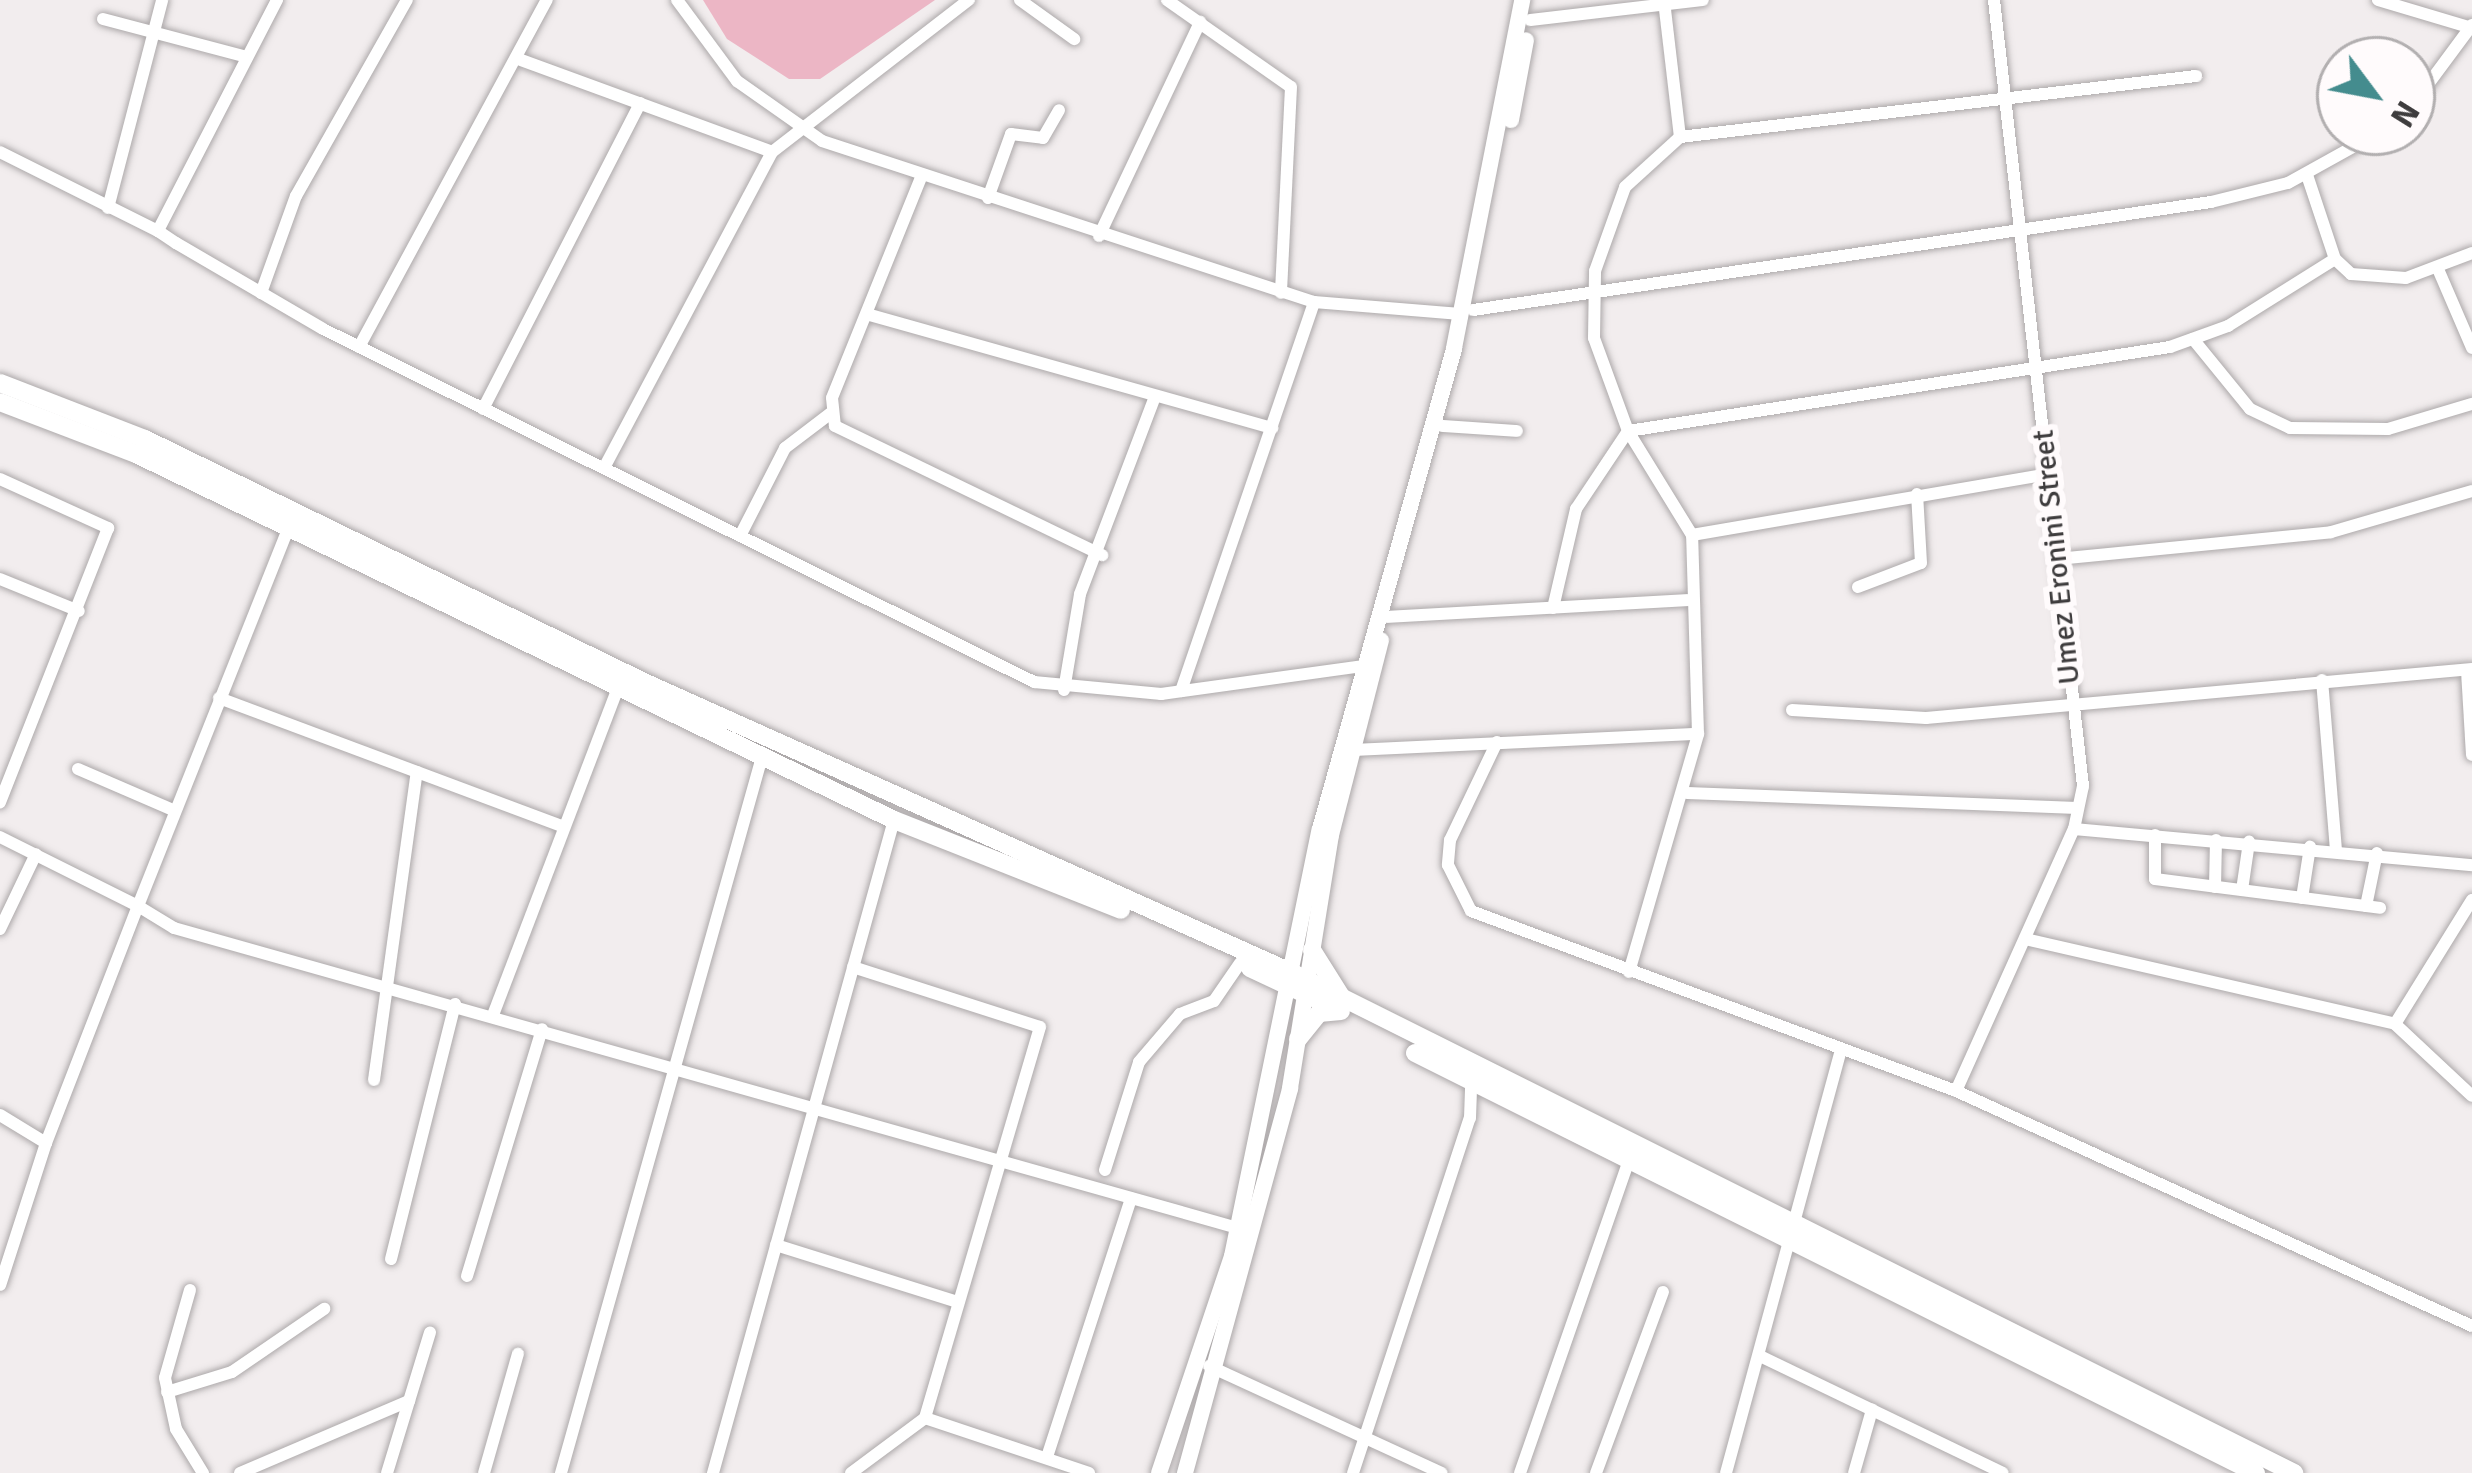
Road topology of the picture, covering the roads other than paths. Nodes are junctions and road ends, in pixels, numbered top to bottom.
1 (162, 0) edge
2 (278, 0) edge
3 (407, 0) edge
4 (547, 0) edge
5 (677, 0) edge
6 (969, 0) edge
7 (1021, 0) edge
8 (1167, 0) edge
9 (1522, 0) edge
10 (1533, 0) edge
11 (1703, 0) edge
12 (1994, 0) edge
13 (2378, 0) edge
14 (1665, 3) edge
15 (104, 19) dead end
16 (1530, 20) junction
17 (1200, 22) junction
18 (2472, 27) edge
19 (154, 32) junction
20 (1074, 39) dead end
21 (247, 57) junction
22 (521, 60) junction
23 (2436, 74) edge
24 (2196, 76) dead end
25 (2006, 98) junction
26 (640, 103) junction
27 (1060, 110) dead end
28 (798, 124) junction
29 (1680, 136) junction
30 (0, 152) edge
31 (772, 152) junction
32 (2339, 156) edge
33 (922, 175) junction
34 (2307, 175) junction
35 (988, 198) junction
36 (108, 208) junction
37 (2021, 225) junction
38 (158, 231) junction
39 (1099, 236) junction
40 (2472, 253) edge
41 (2335, 259) junction
42 (2438, 269) junction
43 (1592, 292) junction
44 (261, 293) junction
45 (1281, 293) junction
46 (1314, 302) junction
47 (1467, 312) junction
48 (870, 315) junction
49 (2193, 339) junction
50 (359, 347) junction
51 (2472, 348) edge
52 (2037, 368) junction
53 (0, 382) edge
54 (1154, 399) junction
55 (0, 402) edge
56 (2472, 404) edge
57 (483, 409) junction
58 (831, 413) junction
59 (1442, 426) junction
60 (1272, 428) junction
61 (1628, 430) junction
62 (1517, 431) dead end
63 (604, 468) junction
64 (2048, 474) junction
65 (0, 479) edge
66 (2472, 491) edge
67 (1917, 494) junction
68 (292, 520) junction
69 (1693, 535) junction
70 (740, 536) junction
71 (1102, 555) junction
72 (2057, 559) junction
73 (0, 579) edge
74 (1858, 587) dead end
75 (1688, 600) junction
76 (1553, 608) junction
77 (79, 611) junction
78 (1387, 617) junction
79 (1363, 666) junction
80 (2469, 670) edge
81 (2322, 680) junction
82 (618, 687) junction
83 (1064, 689) junction
84 (1181, 691) junction
85 (219, 698) junction
86 (2073, 702) junction
87 (1792, 710) dead end
88 (731, 732) junction
89 (1698, 734) junction
90 (1497, 742) junction
91 (1354, 750) junction
92 (2472, 755) edge
93 (762, 758) junction
94 (78, 769) dead end
95 (417, 772) junction
96 (1687, 793) junction
97 (0, 802) edge
98 (2078, 808) junction
99 (175, 811) junction
100 (894, 820) junction
101 (564, 827) junction
102 (2074, 829) junction
103 (2155, 835) junction
104 (0, 837) edge
105 (2216, 840) junction
106 (2249, 842) junction
107 (2310, 847) junction
108 (2336, 849) junction
109 (2377, 853) junction
110 (36, 854) junction
111 (2472, 865) edge
112 (2215, 887) junction
113 (2242, 890) junction
114 (2302, 898) junction
115 (2472, 900) edge
116 (137, 906) junction
117 (0, 928) edge
118 (2024, 939) junction
119 (1312, 950) junction
120 (1240, 963) junction
121 (853, 967) junction
122 (1629, 972) junction
123 (1300, 985) junction
124 (387, 986) junction
125 (454, 1004) junction
126 (1346, 1008) junction
127 (493, 1015) junction
128 (2396, 1024) junction
129 (542, 1029) junction
130 (1298, 1039) junction
131 (1841, 1051) junction
132 (676, 1067) junction
133 (374, 1080) dead end
134 (1471, 1084) junction
135 (1955, 1090) junction
136 (2472, 1096) edge
137 (815, 1107) junction
138 (0, 1115) edge
139 (46, 1143) junction
140 (1629, 1159) junction
141 (1001, 1160) junction
142 (1105, 1170) dead end
143 (1131, 1198) junction
144 (1238, 1228) junction
145 (1798, 1237) junction
146 (776, 1245) junction
147 (392, 1259) dead end
148 (467, 1276) dead end
149 (0, 1285) edge
150 (190, 1290) dead end
151 (1663, 1292) dead end
152 (958, 1302) junction
153 (324, 1310) dead end
154 (2472, 1326) edge
155 (430, 1332) dead end
156 (518, 1354) dead end
157 (1762, 1357) junction
158 (1198, 1361) junction
159 (1218, 1369) junction
160 (167, 1392) junction
161 (409, 1401) junction
162 (1872, 1410) junction
163 (925, 1418) junction
164 (1367, 1438) junction
165 (1047, 1457) junction
166 (1982, 1468) edge
167 (203, 1473) edge
168 (240, 1473) edge
169 (387, 1473) edge
170 (484, 1473) edge
171 (561, 1473) edge
172 (713, 1473) edge
173 (852, 1473) edge
174 (1089, 1473) edge
175 (1159, 1473) edge
176 (1185, 1473) edge
177 (1353, 1473) edge
178 (1442, 1473) edge
179 (1520, 1473) edge
180 (1596, 1473) edge
181 (1726, 1473) edge
182 (1854, 1473) edge
183 (2002, 1473) edge
184 (2256, 1473) edge
185 (2294, 1473) edge

1 - 19 street
2 - 21 street
3 - 44 street
4 - 22 street
5 - 28 street
6 - 28 street
7 - 20 street
8 - 17 street
9 - 47 main road
10 - 16 main road
11 - 14 street
12 - 25 street, Umez Eronini Street
13 - 18 street
14 - 16 street
14 - 29 street
15 - 19 street
16 - 47 main road
17 - 39 street
17 - 45 street
18 - 23 street
19 - 21 street
19 - 36 street
21 - 38 street
22 - 26 street
22 - 50 street
24 - 25 street
25 - 29 street
25 - 37 street, Umez Eronini Street
26 - 31 street
26 - 57 street
27 - 35 street
28 - 31 street
28 - 33 street
29 - 43 street
30 - 36 street
31 - 63 street
32 - 34 street
33 - 35 street
33 - 48 street
34 - 37 street
34 - 41 street
35 - 39 street
36 - 38 street
37 - 43 street
37 - 52 street, Umez Eronini Street
38 - 44 street
39 - 45 street
40 - 42 street
41 - 42 street
41 - 49 street
42 - 51 street
43 - 47 street
43 - 61 street
44 - 50 street
45 - 46 street
46 - 47 street
46 - 60 street
47 - 59 main road
47 - 79 main road
48 - 54 street
48 - 58 street
49 - 52 street
49 - 56 street
50 - 57 street
52 - 61 street
52 - 64 street, Umez Eronini Street
53 - 68 main road
54 - 60 street
54 - 71 street
55 - 68 main road
57 - 63 street
58 - 70 street
58 - 71 street
59 - 62 street
59 - 78 main road
60 - 84 street
61 - 69 street
61 - 76 street
63 - 70 street
64 - 67 street
64 - 72 street, Umez Eronini Street
65 - 77 street
66 - 72 street
67 - 69 street
67 - 74 street
68 - 82 main road
68 - 85 street
68 - 88 main road
69 - 75 street
70 - 83 street
71 - 83 street
72 - 86 street, Umez Eronini Street
73 - 77 street
75 - 76 street
75 - 89 street
76 - 78 street
77 - 97 street
78 - 91 main road
79 - 84 street
79 - 123 main road
80 - 81 street
80 - 92 street
81 - 86 street
81 - 108 street
82 - 88 main road
82 - 101 street
83 - 84 street
85 - 95 street
85 - 99 street
86 - 87 street
86 - 98 street, Umez Eronini Street
88 - 93 main road
88 - 123 main road
89 - 90 street
89 - 96 street
90 - 91 street
90 - 122 street
91 - 119 main road
93 - 100 main road
93 - 132 street
94 - 99 street
95 - 101 street
95 - 124 street
96 - 98 street
96 - 122 street
98 - 102 street, Umez Eronini Street
99 - 116 street
100 - 120 main road
100 - 121 street
101 - 127 street
102 - 103 street
102 - 118 street, Umez Eronini Street
103 - 105 street
103 - 112 street
104 - 110 street
105 - 106 street
105 - 112 street
106 - 107 street
106 - 113 street
107 - 108 street
107 - 114 street
108 - 109 street
109 - 111 street
109 - 114 street
110 - 116 street
110 - 117 street
112 - 113 street
113 - 114 street
115 - 128 street
116 - 124 street
116 - 139 street
118 - 128 street
118 - 135 street, Umez Eronini Street
119 - 123 main road
119 - 126 main road
120 - 123 main road
120 - 142 street
121 - 137 street
121 - 141 street
122 - 131 street
123 - 126 main road
123 - 130 main road
123 - 144 main road
124 - 125 street
124 - 133 street
125 - 127 street
125 - 147 street
126 - 130 main road
126 - 134 main road
126 - 140 main road
127 - 129 street
128 - 136 street
129 - 132 street
129 - 148 street
130 - 159 main road
131 - 135 street
131 - 145 street
132 - 137 street
132 - 171 street
134 - 140 main road
134 - 164 street
135 - 154 street
137 - 141 street
137 - 146 street
138 - 139 street
139 - 149 street
140 - 145 main road
140 - 179 street
141 - 143 street
141 - 152 street
143 - 144 street
143 - 165 street
144 - 158 main road
145 - 157 street
145 - 184 main road
145 - 185 main road
146 - 152 street
146 - 172 street
150 - 160 street
151 - 180 street
152 - 163 street
153 - 160 street
155 - 161 street
156 - 170 street
157 - 162 street
157 - 181 street
158 - 159 street
158 - 175 main road
159 - 164 street
159 - 176 main road
160 - 167 street
161 - 168 street
161 - 169 street
162 - 166 street
162 - 182 street
163 - 165 street
163 - 173 street
164 - 177 street
164 - 178 street
165 - 174 street
166 - 183 street

